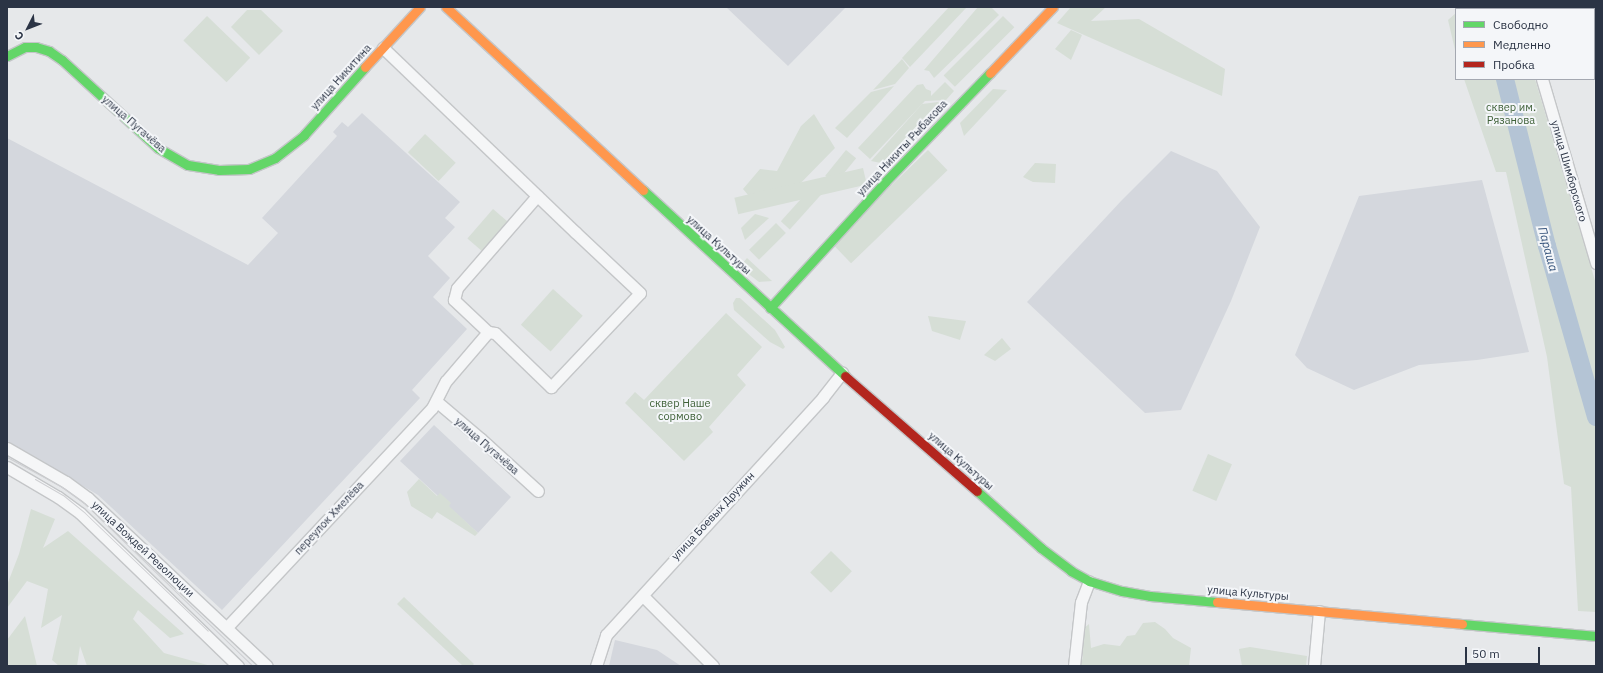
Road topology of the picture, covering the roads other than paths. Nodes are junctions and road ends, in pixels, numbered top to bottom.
1 (420, 7) edge
2 (446, 7) edge
3 (1053, 7) edge
4 (383, 48) junction
5 (7, 56) edge
6 (1542, 80) edge
7 (275, 158) joint
8 (537, 196) junction
9 (1596, 263) edge
10 (770, 308) junction
11 (488, 332) junction
12 (842, 373) junction
13 (434, 405) junction
14 (7, 448) edge
15 (7, 467) edge
16 (538, 491) dead end
17 (1090, 581) junction
18 (643, 596) junction
19 (1319, 611) junction
20 (227, 627) junction
21 (1596, 636) edge
22 (238, 666) edge
23 (267, 666) edge
24 (596, 666) edge
25 (713, 666) edge
26 (1074, 666) edge
27 (1314, 666) edge

1 - 4 main road, улица Никитина
2 - 10 main road, улица Культуры
3 - 10 main road, улица Никиты Рыбакова
4 - 7 main road, улица Никитина
4 - 8 street
5 - 7 main road, улица Пугачёва
6 - 9 street, улица Шимборского
8 - 11 street
8 - 11 street
10 - 12 main road, улица Культуры
11 - 13 street, переулок Хмелёва
12 - 17 main road, улица Культуры
12 - 18 street, улица Боевых Дружин
13 - 16 street, улица Пугачёва
13 - 20 street, переулок Хмелёва
14 - 20 street, улица Вождей Революции
15 - 22 street, улица Вождей Революции
17 - 19 main road, улица Культуры
17 - 26 street
18 - 24 street, улица Боевых Дружин
18 - 25 street
19 - 21 main road, улица Культуры
19 - 27 street
20 - 23 street, улица Вождей Революции

